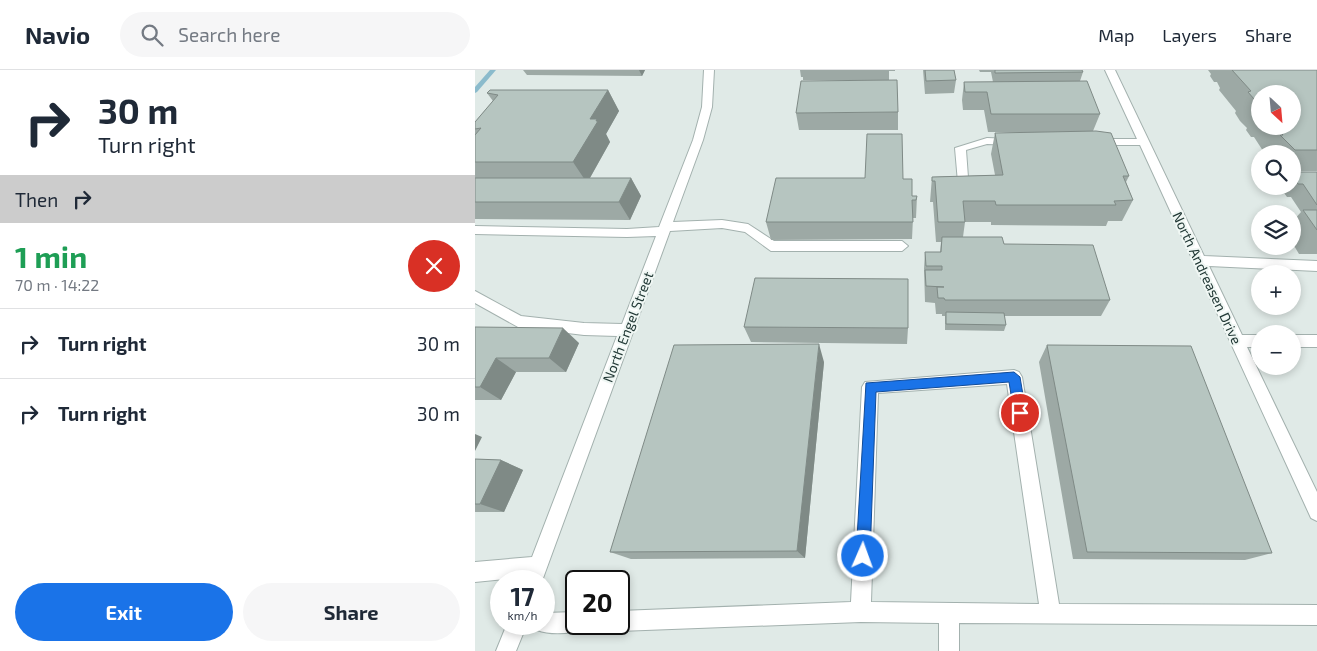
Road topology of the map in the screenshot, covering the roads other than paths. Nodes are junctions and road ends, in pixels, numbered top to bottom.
1 (709, 70) edge
2 (1110, 70) edge
3 (1026, 142) edge
4 (1085, 142) edge
5 (1144, 142) junction
6 (963, 190) edge
7 (665, 229) junction
8 (475, 230) edge
9 (902, 246) dead end
10 (1199, 261) junction
11 (1317, 266) edge
12 (475, 296) edge
13 (627, 330) junction
14 (1237, 341) junction
15 (1251, 341) edge
16 (1301, 341) edge
17 (1317, 341) edge
18 (1317, 512) edge
19 (536, 570) edge
20 (475, 572) edge
21 (490, 572) edge
22 (861, 612) junction
23 (949, 613) junction
24 (1051, 614) junction
25 (1317, 615) edge
26 (630, 621) edge
27 (516, 635) edge
28 (507, 651) edge
29 (949, 651) edge

1 - 7 street, North Engel Street
2 - 5 street, North Andreasen Drive
3 - 6 street
4 - 5 street
5 - 10 street, North Andreasen Drive
7 - 8 street
7 - 9 street
7 - 13 street, North Engel Street
10 - 11 street
10 - 14 street, North Andreasen Drive
12 - 13 street
13 - 19 street, North Engel Street
14 - 15 street
14 - 18 street, North Andreasen Drive
16 - 17 street
20 - 21 street
22 - 23 street
22 - 24 street
22 - 26 street
23 - 24 street
23 - 29 street
24 - 25 street
27 - 28 street

